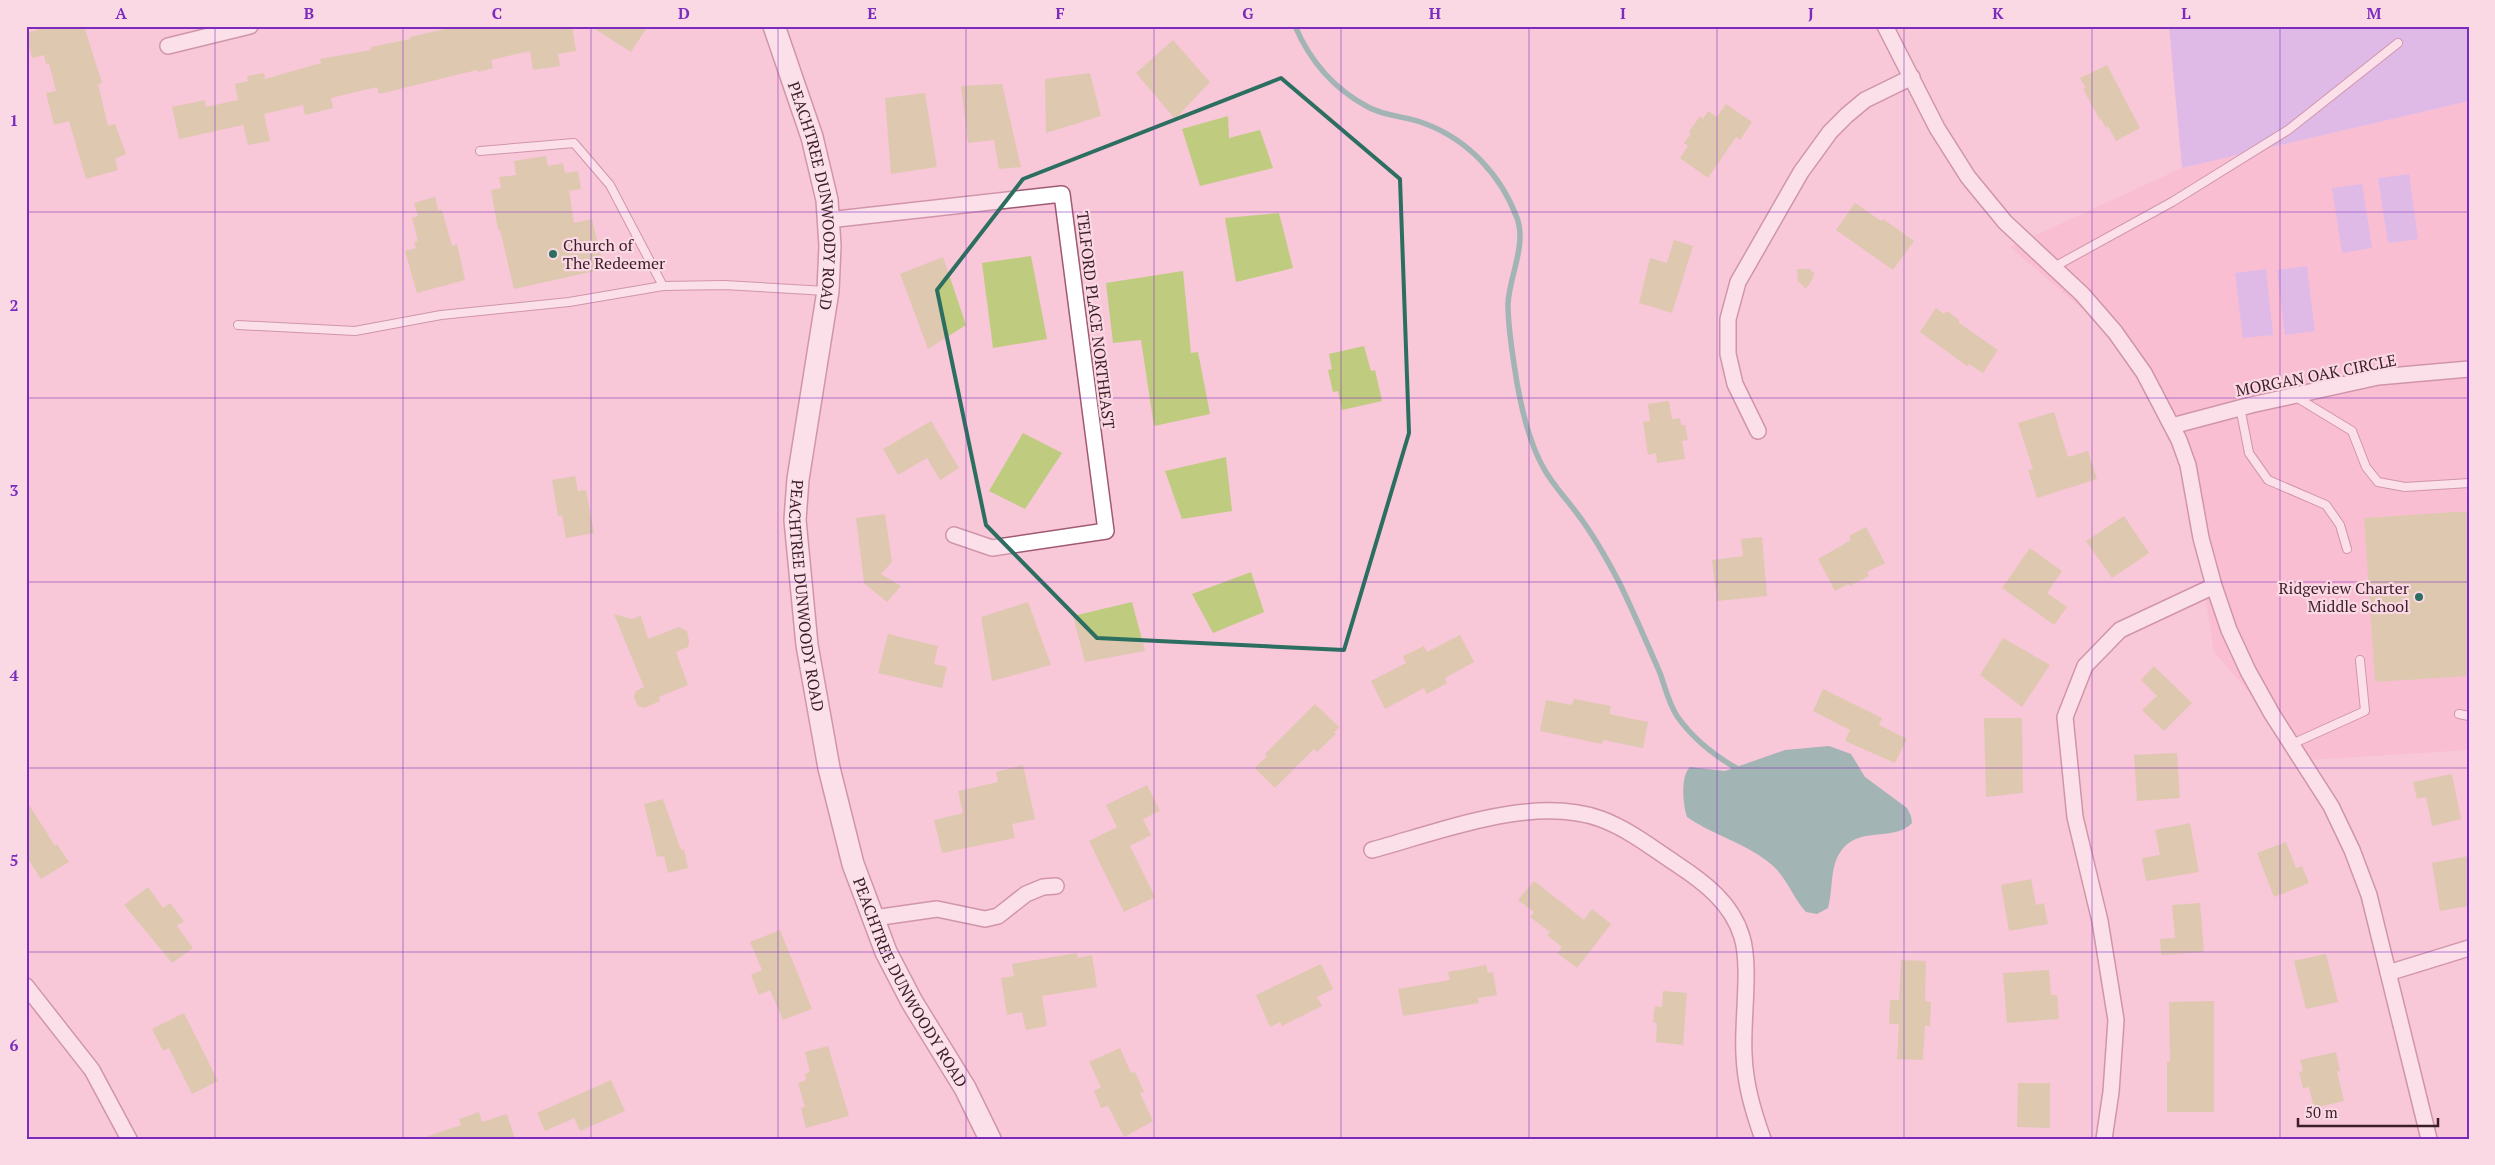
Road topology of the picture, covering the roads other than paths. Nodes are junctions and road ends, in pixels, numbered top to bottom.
1 (250, 26) edge
2 (774, 26) edge
3 (1885, 26) edge
4 (2398, 43) dead end
5 (168, 46) dead end
6 (1912, 77) junction
7 (480, 151) dead end
8 (828, 220) junction
9 (2054, 267) junction
10 (663, 286) junction
11 (828, 291) junction
12 (238, 325) dead end
13 (2469, 369) edge
14 (2294, 396) junction
15 (2240, 407) junction
16 (2172, 426) junction
17 (1758, 431) dead end
18 (2469, 483) edge
19 (954, 535) dead end
20 (2348, 549) dead end
21 (2214, 586) junction
22 (2360, 660) dead end
23 (2460, 714) dead end
24 (2469, 716) edge
25 (2292, 744) junction
26 (1372, 850) dead end
27 (1056, 886) dead end
28 (874, 918) junction
29 (2469, 948) edge
30 (2388, 973) junction
31 (26, 986) edge
32 (129, 1139) edge
33 (990, 1139) edge
34 (1763, 1139) edge
35 (2104, 1139) edge
36 (2429, 1139) edge

1 - 5 street
2 - 8 main road, PEACHTREE DUNWOODY ROAD
3 - 6 street
4 - 9 lane
6 - 9 street
6 - 17 street
7 - 10 lane
8 - 11 main road, PEACHTREE DUNWOODY ROAD
8 - 19 street, TELFORD PLACE NORTHEAST
9 - 16 street
10 - 11 lane
10 - 12 lane
11 - 28 main road, PEACHTREE DUNWOODY ROAD
13 - 14 street, MORGAN OAK CIRCLE
14 - 15 street, MORGAN OAK CIRCLE
14 - 18 lane
15 - 16 street, MORGAN OAK CIRCLE
15 - 20 lane
16 - 21 street
21 - 25 street
21 - 35 street
22 - 25 lane
23 - 24 lane
25 - 30 street
26 - 34 street
27 - 28 street
28 - 33 main road, PEACHTREE DUNWOODY ROAD
29 - 30 street
30 - 36 street
31 - 32 street

